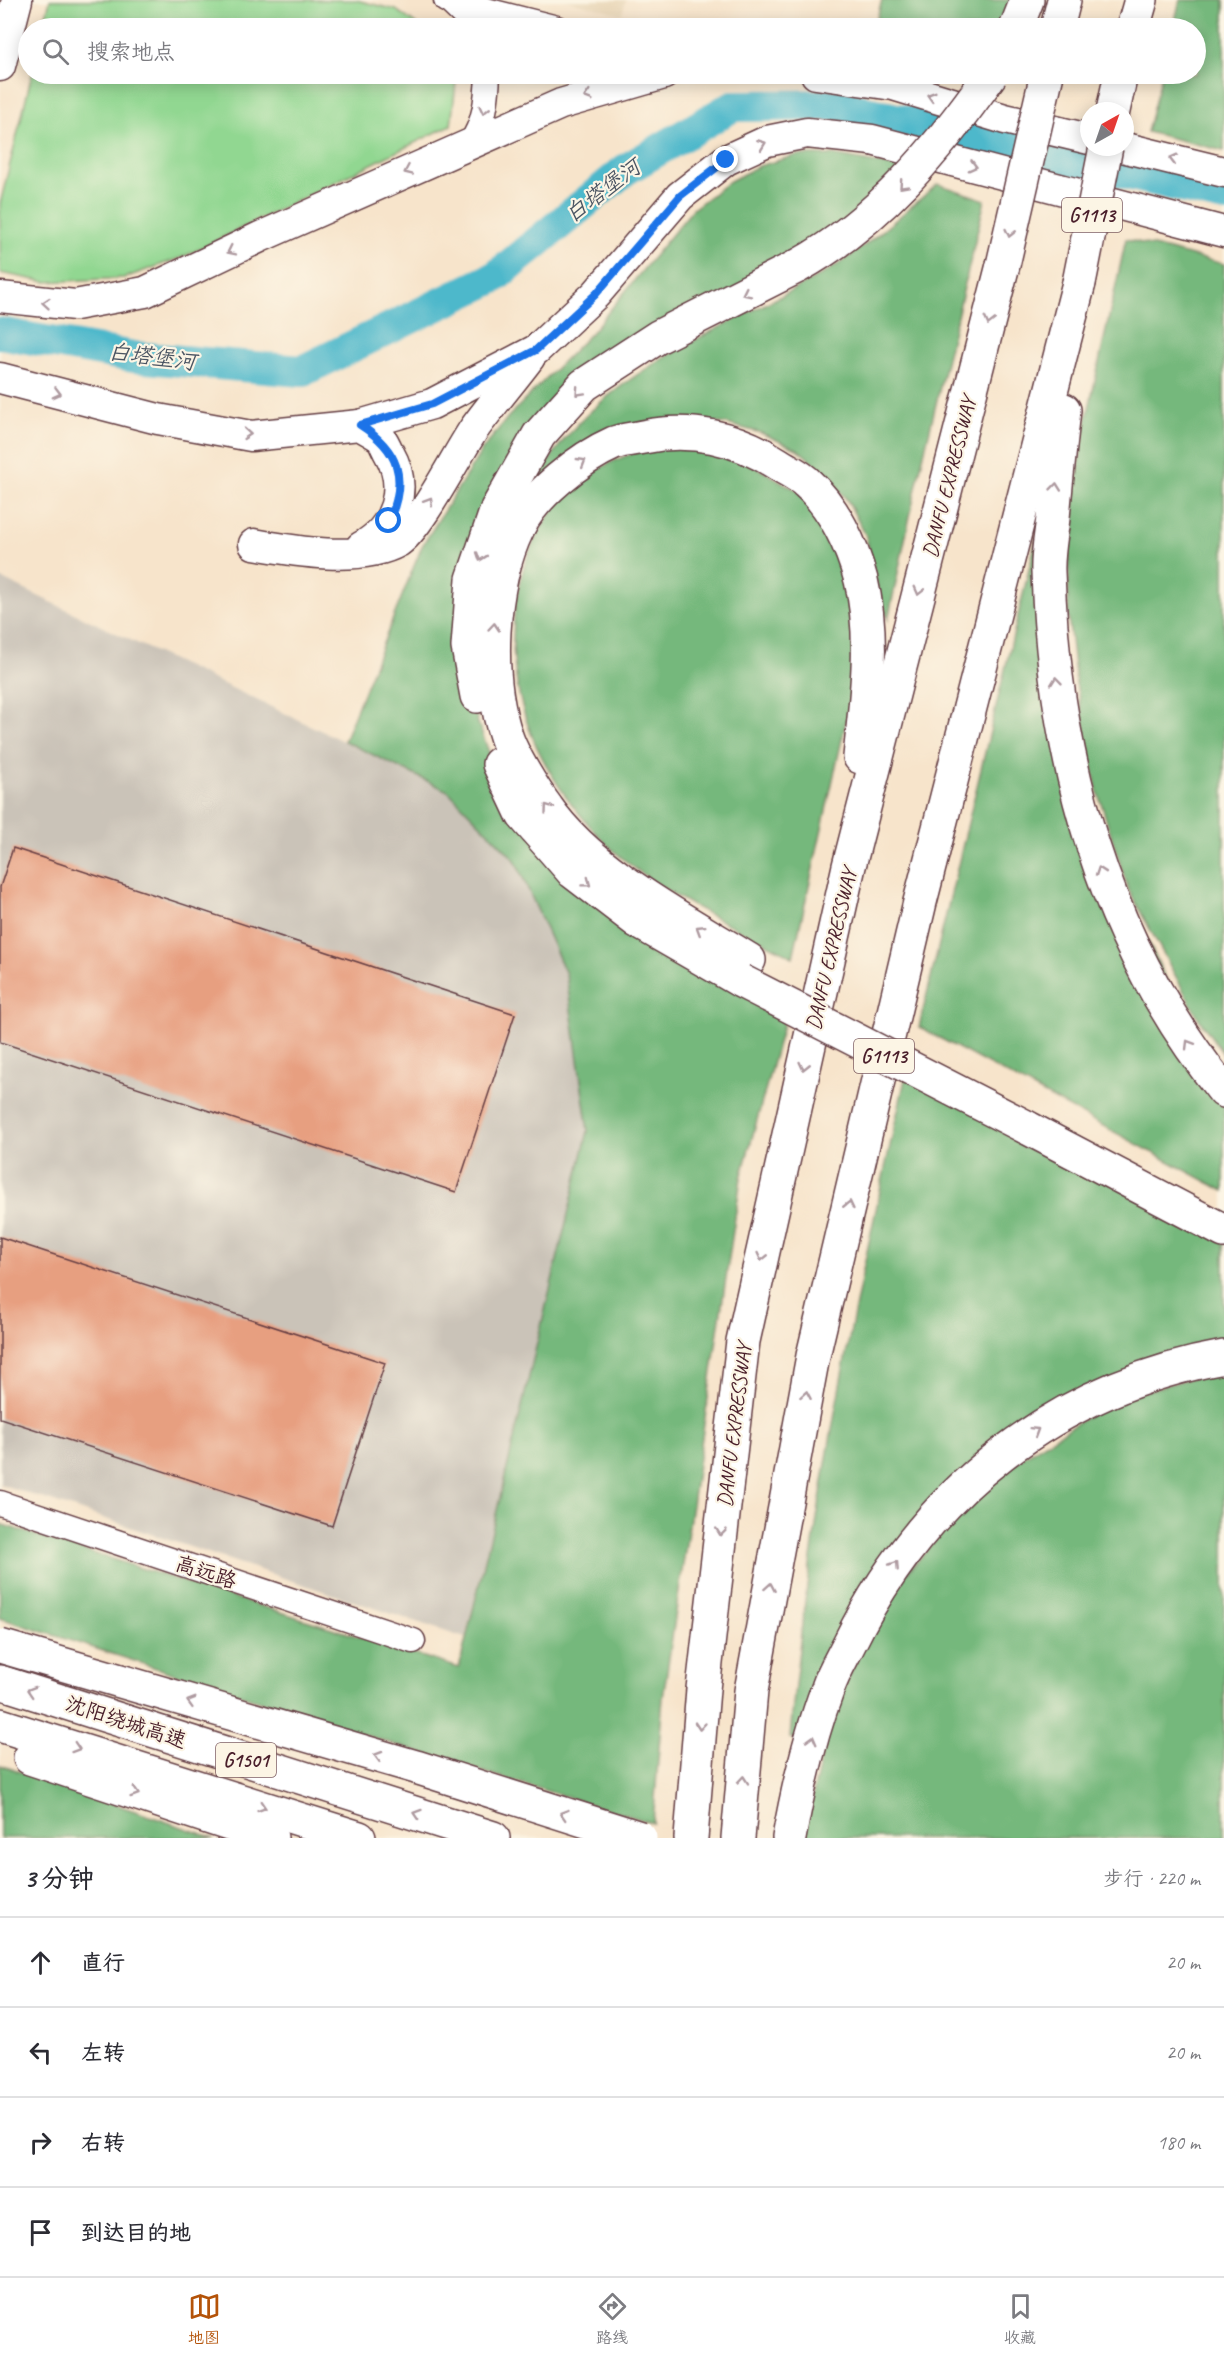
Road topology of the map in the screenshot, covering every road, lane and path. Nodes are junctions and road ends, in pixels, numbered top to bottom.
1 (17, 0) edge
2 (448, 0) edge
3 (1027, 0) edge
4 (1064, 0) edge
5 (1141, 0) edge
6 (467, 18) edge
7 (523, 18) edge
8 (1020, 18) edge
9 (1060, 18) edge
10 (1136, 18) edge
11 (0, 66) edge
12 (488, 84) edge
13 (630, 84) edge
14 (893, 84) edge
15 (984, 84) edge
16 (1045, 84) edge
17 (1080, 137) edge
18 (470, 144) junction
19 (1134, 150) edge
20 (1104, 156) edge
21 (1224, 172) edge
22 (1224, 232) edge
23 (1076, 293) junction
24 (0, 297) edge
25 (536, 350) junction
26 (0, 378) edge
27 (360, 425) junction
28 (254, 544) dead end
29 (350, 553) junction
30 (849, 866) junction
31 (745, 970) junction
32 (1224, 1091) edge
33 (1029, 1118) junction
34 (1224, 1208) edge
35 (1224, 1232) edge
36 (1224, 1357) edge
37 (0, 1503) edge
38 (413, 1641) dead end
39 (0, 1647) edge
40 (0, 1682) edge
41 (0, 1725) edge
42 (0, 1748) edge
43 (271, 1838) edge
44 (359, 1838) edge
45 (493, 1838) edge
46 (640, 1838) edge
47 (691, 1838) edge
48 (738, 1838) edge
49 (789, 1838) edge

1 - 11 main road
2 - 6 street
2 - 7 street
3 - 8 highway
4 - 9 highway
5 - 10 highway
12 -> 18 street
13 -> 18 main road
17 -> 14 main road
15 -> 31 highway, bridge
16 -> 30 highway, DANFU EXPRESSWAY, bridge
18 -> 24 main road
21 -> 19 main road
20 - 23 highway, G1113, bridge
25 -> 22 main road
32 -> 23 highway
48 -> 23 highway, G1113
25 - 27 main road
29 -> 25 main road
26 -> 27 main road
27 - 29 main road
28 - 29 main road
31 -> 30 highway
30 -> 47 highway, DANFU EXPRESSWAY
31 - 33 highway
33 - 34 highway
33 - 35 highway
49 -> 36 highway
37 - 38 street, 高远路
46 -> 39 highway, bridge
45 -> 40 highway, 沈阳绕城高速 / G1501
41 -> 44 highway
42 -> 43 highway

